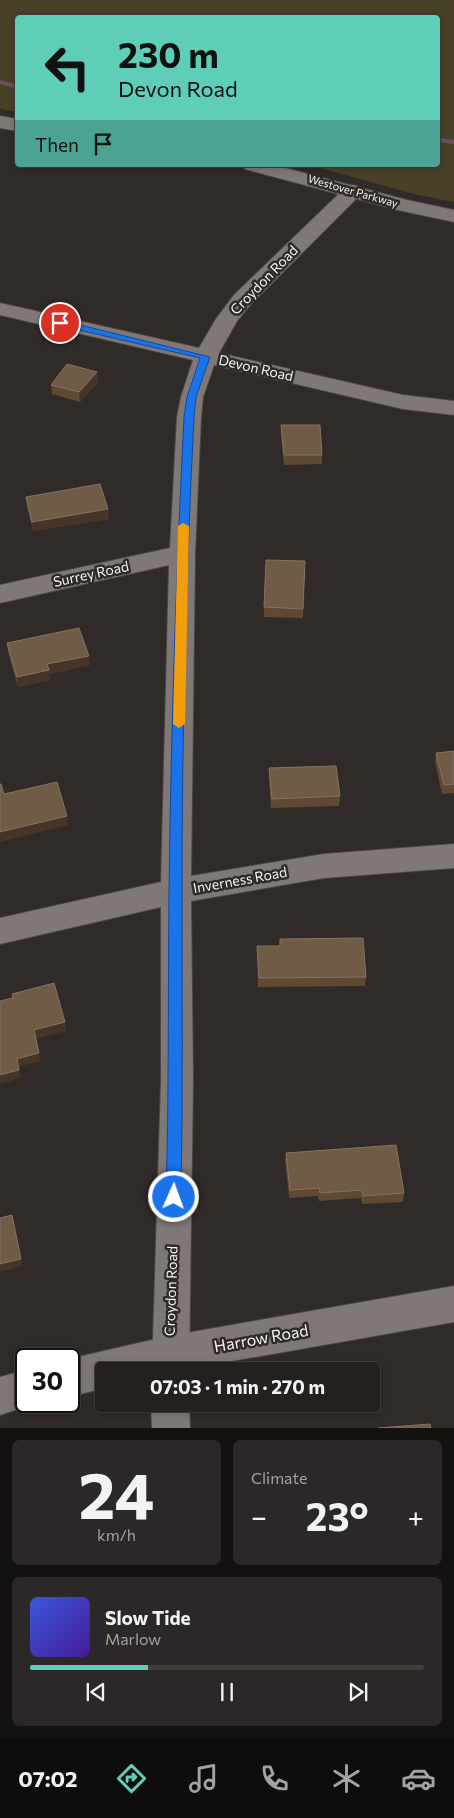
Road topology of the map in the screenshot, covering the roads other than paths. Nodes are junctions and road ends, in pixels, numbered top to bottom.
1 (0, 122) edge
2 (15, 125) edge
3 (260, 167) edge
4 (352, 191) junction
5 (454, 216) edge
6 (0, 309) edge
7 (205, 357) junction
8 (454, 408) edge
9 (182, 554) junction
10 (0, 594) edge
11 (454, 856) edge
12 (176, 891) junction
13 (0, 931) edge
14 (454, 1304) edge
15 (169, 1362) edge
16 (95, 1374) edge
17 (80, 1376) edge
18 (15, 1392) edge
19 (0, 1396) edge
20 (170, 1412) edge
21 (171, 1428) edge

1 - 2 street
3 - 4 street, Westover Parkway
4 - 5 street, Westover Parkway
4 - 7 street, Croydon Road
6 - 7 street, Devon Road
7 - 8 street, Devon Road
7 - 9 street, Croydon Road
9 - 10 street, Surrey Road
9 - 12 street, Croydon Road
11 - 12 street, Inverness Road
12 - 13 street, Inverness Road
12 - 15 street, Croydon Road
14 - 15 street, Harrow Road
16 - 17 street, Harrow Road
18 - 19 street
20 - 21 street

